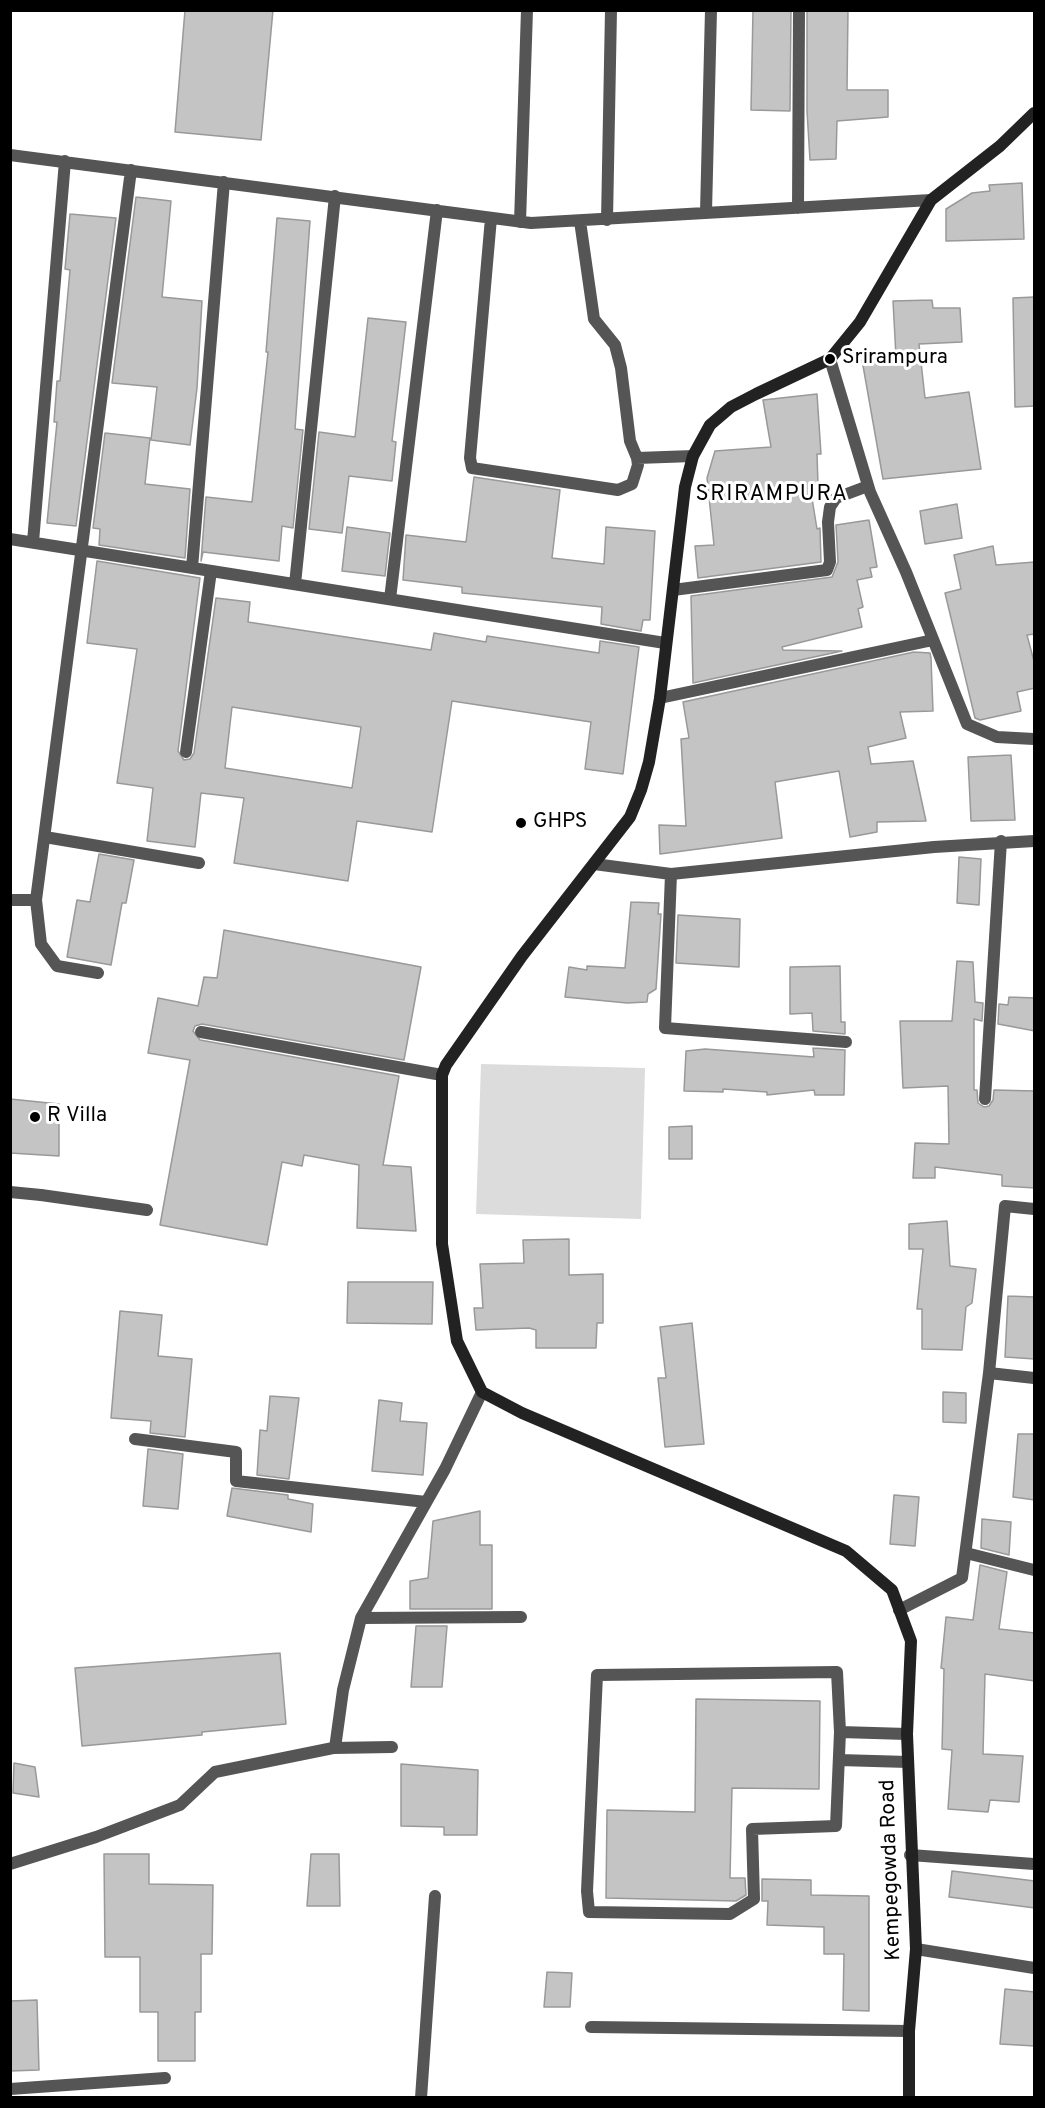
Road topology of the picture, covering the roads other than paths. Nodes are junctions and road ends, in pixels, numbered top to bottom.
1 (527, 10) edge
2 (611, 10) edge
3 (711, 10) edge
4 (799, 10) edge
5 (1035, 113) edge
6 (10, 155) edge
7 (65, 161) junction
8 (131, 170) junction
9 (224, 182) junction
10 (335, 196) junction
11 (931, 200) junction
12 (798, 208) junction
13 (437, 210) junction
14 (706, 212) junction
15 (491, 218) junction
16 (607, 220) junction
17 (580, 221) junction
18 (520, 222) junction
19 (830, 359) junction
20 (693, 456) junction
21 (637, 458) junction
22 (868, 486) junction
23 (10, 539) edge
24 (33, 542) junction
25 (83, 550) junction
26 (192, 568) junction
27 (211, 571) junction
28 (295, 584) junction
29 (673, 590) junction
30 (390, 599) junction
31 (933, 640) junction
32 (665, 643) junction
33 (660, 698) junction
34 (1035, 739) edge
35 (186, 752) dead end
36 (45, 837) junction
37 (1001, 841) junction
38 (1035, 841) edge
39 (199, 863) dead end
40 (594, 864) junction
41 (671, 874) junction
42 (10, 900) edge
43 (36, 900) junction
44 (98, 973) dead end
45 (201, 1032) dead end
46 (846, 1042) dead end
47 (442, 1075) junction
48 (985, 1099) dead end
49 (10, 1192) edge
50 (1035, 1209) edge
51 (147, 1210) dead end
52 (989, 1372) junction
53 (1035, 1378) edge
54 (482, 1392) junction
55 (135, 1439) dead end
56 (426, 1502) junction
57 (966, 1553) junction
58 (1035, 1570) edge
59 (899, 1610) junction
60 (521, 1617) dead end
61 (361, 1618) junction
62 (840, 1732) junction
63 (907, 1734) junction
64 (392, 1747) dead end
65 (335, 1748) junction
66 (839, 1760) junction
67 (908, 1762) junction
68 (910, 1855) junction
69 (10, 1864) edge
70 (1035, 1864) edge
71 (435, 1896) dead end
72 (916, 1949) junction
73 (1035, 1968) edge
74 (591, 2027) dead end
75 (909, 2031) junction
76 (165, 2078) dead end
77 (10, 2089) edge
78 (421, 2097) edge
79 (909, 2097) edge

1 - 18 street
2 - 16 street
3 - 14 street
4 - 12 street
5 - 11 street
6 - 7 street
7 - 8 street
7 - 24 street
8 - 9 street
8 - 25 street
9 - 10 street
9 - 26 street
10 - 13 street
10 - 28 street
11 - 12 street
11 - 19 street
12 - 14 street
13 - 15 street
13 - 30 street
14 - 16 street
15 - 18 street
15 - 21 street
16 - 17 street
17 - 18 street
17 - 21 street
19 - 20 street
19 - 22 street
20 - 21 street
20 - 29 street
22 - 29 street
22 - 31 street
23 - 24 street
24 - 25 street
25 - 26 street
25 - 36 street
26 - 27 street
27 - 28 street
27 - 35 street
28 - 30 street
29 - 32 street
30 - 32 street
31 - 33 street
31 - 34 street
32 - 33 street
33 - 40 street
36 - 39 street
36 - 43 street
37 - 38 street
37 - 41 street
37 - 48 street
40 - 41 street
40 - 47 street
41 - 46 street
42 - 43 street
43 - 44 street
45 - 47 street
47 - 54 street
49 - 51 street
50 - 52 street
52 - 53 street
52 - 57 street
54 - 56 street
54 - 59 street
55 - 56 street
56 - 61 street
57 - 58 street
57 - 59 street
59 - 63 street, Kempegowda Road
60 - 61 street
61 - 65 street
62 - 63 street
62 - 66 street
62 - 66 street
63 - 67 street, Kempegowda Road
64 - 65 street
65 - 69 street
66 - 67 street
67 - 68 street, Kempegowda Road
68 - 70 street
68 - 72 street, Kempegowda Road
71 - 78 street
72 - 73 street
72 - 75 street, Kempegowda Road
74 - 75 street
75 - 79 street, Kempegowda Road
76 - 77 street

